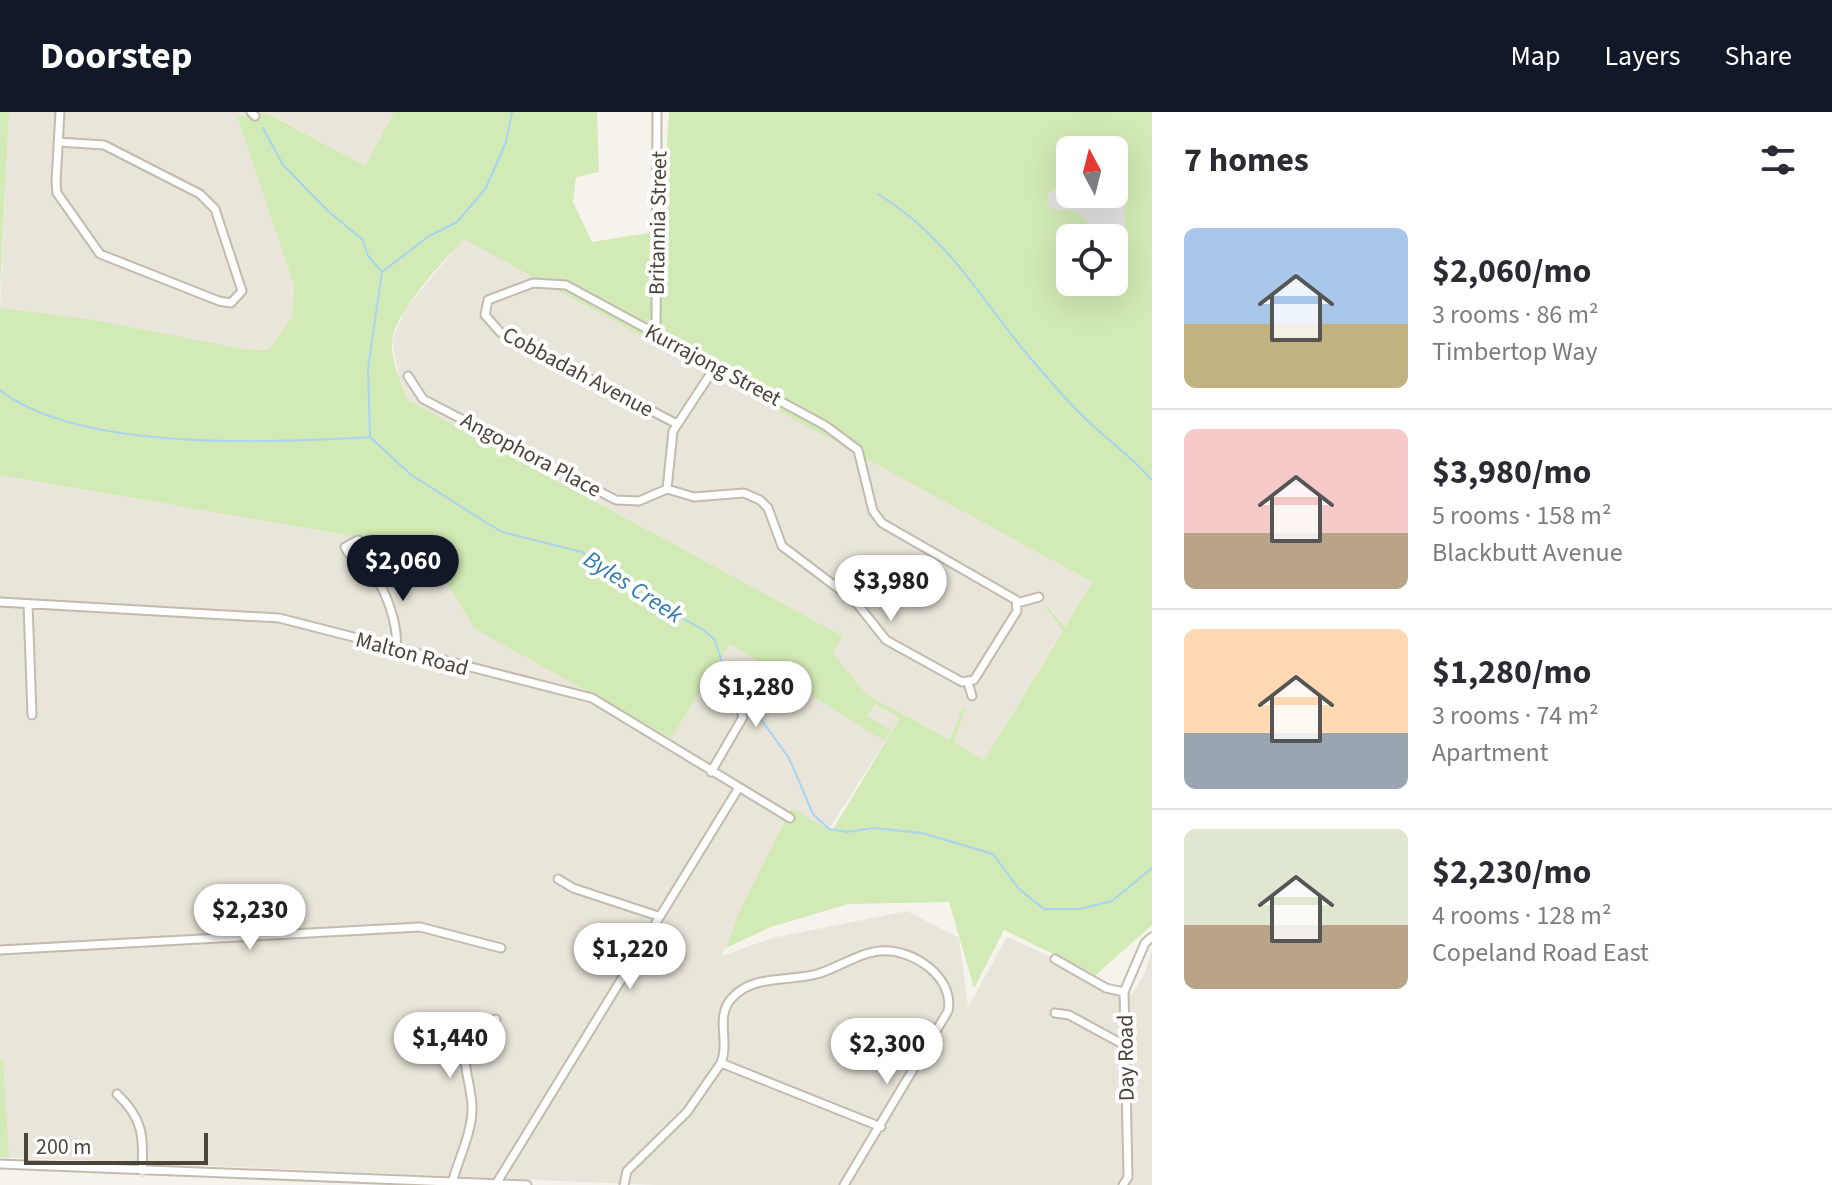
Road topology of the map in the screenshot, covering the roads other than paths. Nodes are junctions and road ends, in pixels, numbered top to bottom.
1 (60, 112) edge
2 (657, 112) edge
3 (58, 142) junction
4 (566, 285) joint
5 (656, 335) junction
6 (715, 367) junction
7 (408, 376) dead end
8 (677, 424) junction
9 (667, 489) junction
10 (417, 567) dead end
11 (1039, 597) dead end
12 (0, 602) edge
13 (1017, 603) junction
14 (28, 604) junction
15 (396, 650) junction
16 (968, 683) junction
17 (721, 691) dead end
18 (972, 696) dead end
19 (32, 715) dead end
20 (711, 772) junction
21 (738, 789) junction
22 (790, 818) dead end
23 (558, 879) dead end
24 (658, 916) junction
25 (1152, 937) edge
26 (501, 948) dead end
27 (0, 950) edge
28 (1055, 959) dead end
29 (1124, 992) junction
30 (1055, 1013) dead end
31 (496, 1019) dead end
32 (433, 1024) dead end
33 (468, 1035) junction
34 (1126, 1046) junction
35 (721, 1063) junction
36 (117, 1094) dead end
37 (881, 1127) junction
38 (0, 1164) edge
39 (142, 1171) junction
40 (452, 1183) junction
41 (496, 1184) edge
42 (527, 1185) edge
43 (624, 1185) edge
44 (844, 1185) edge
45 (1123, 1185) edge

1 - 3 street
2 - 5 street, Britannia Street
3 - 3 street
4 - 5 street, Kurrajong Street
4 - 8 street, Cobbadah Avenue
5 - 6 street, Kurrajong Street
6 - 8 street
6 - 13 street, Kurrajong Street
7 - 9 street, Angophora Place
8 - 9 street
9 - 16 street
10 - 15 street
11 - 13 street
12 - 14 street, Malton Road
13 - 16 street
14 - 15 street, Malton Road
14 - 19 street
15 - 20 street, Malton Road
16 - 18 street
17 - 20 street
20 - 21 street, Malton Road
21 - 22 street, Malton Road
21 - 24 street
23 - 24 street
24 - 41 street
25 - 29 street, Day Road
26 - 27 street
28 - 29 street
29 - 34 street, Day Road
30 - 34 street
31 - 33 street
32 - 33 street
33 - 40 street
34 - 45 street, Day Road
35 - 37 street
35 - 37 street
35 - 43 street
36 - 39 street
37 - 44 street
38 - 39 street
39 - 40 street
40 - 41 street
41 - 42 street

